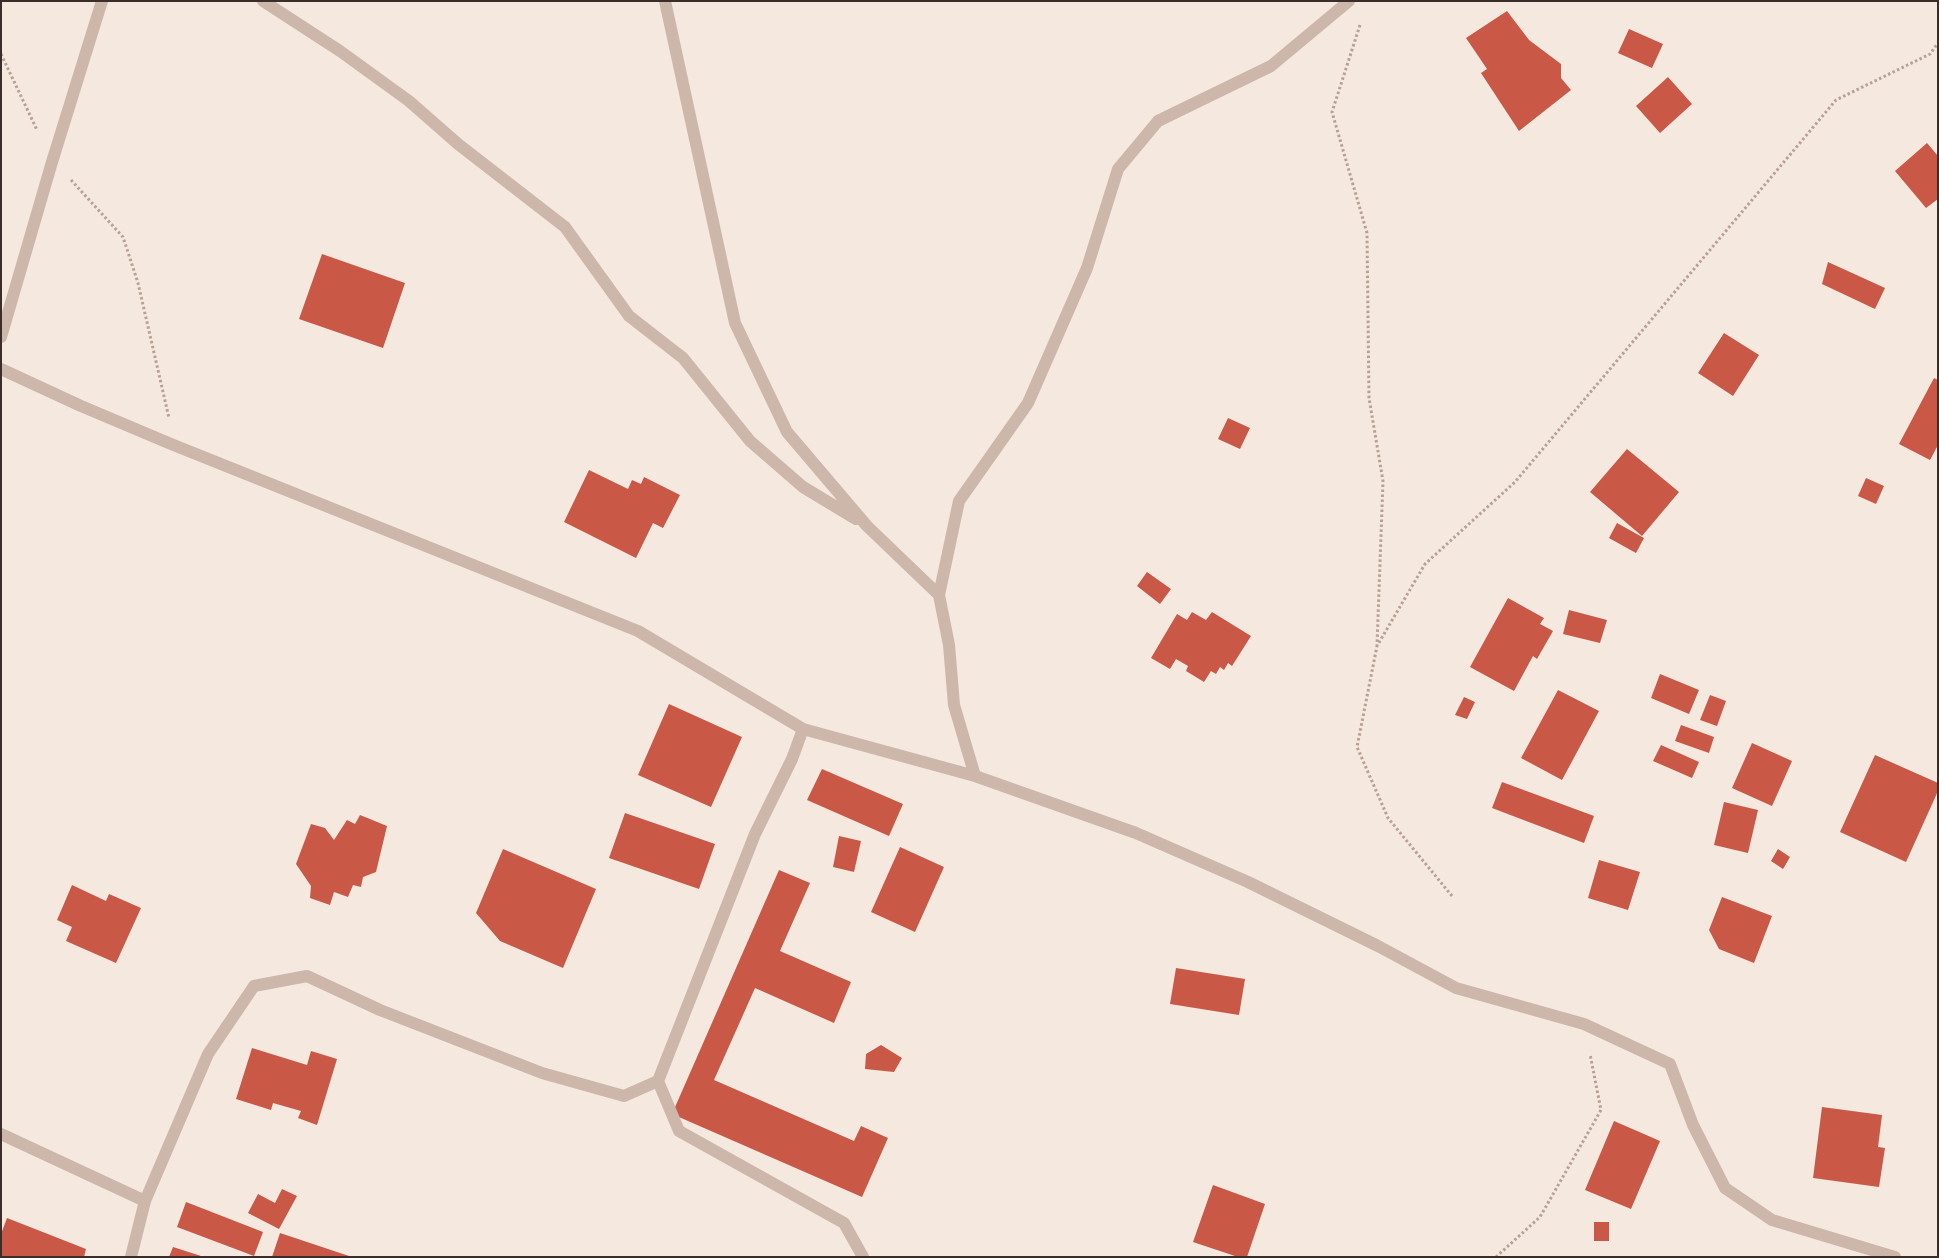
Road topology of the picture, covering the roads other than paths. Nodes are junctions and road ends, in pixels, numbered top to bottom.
1 (102, 1) edge
2 (263, 1) edge
3 (665, 1) edge
4 (1349, 1) edge
5 (1, 337) edge
6 (1, 369) edge
7 (867, 526) junction
8 (939, 595) junction
9 (803, 729) junction
10 (975, 776) junction
11 (658, 1081) junction
12 (1, 1134) edge
13 (145, 1201) junction
14 (131, 1257) edge
15 (863, 1257) edge
16 (1895, 1257) edge

1 - 5 street
2 - 7 street
3 - 7 street
4 - 8 street
6 - 9 street
7 - 8 street
8 - 10 street
9 - 10 street
9 - 11 street
10 - 16 street
11 - 13 street
11 - 15 street
12 - 13 street
13 - 14 street

